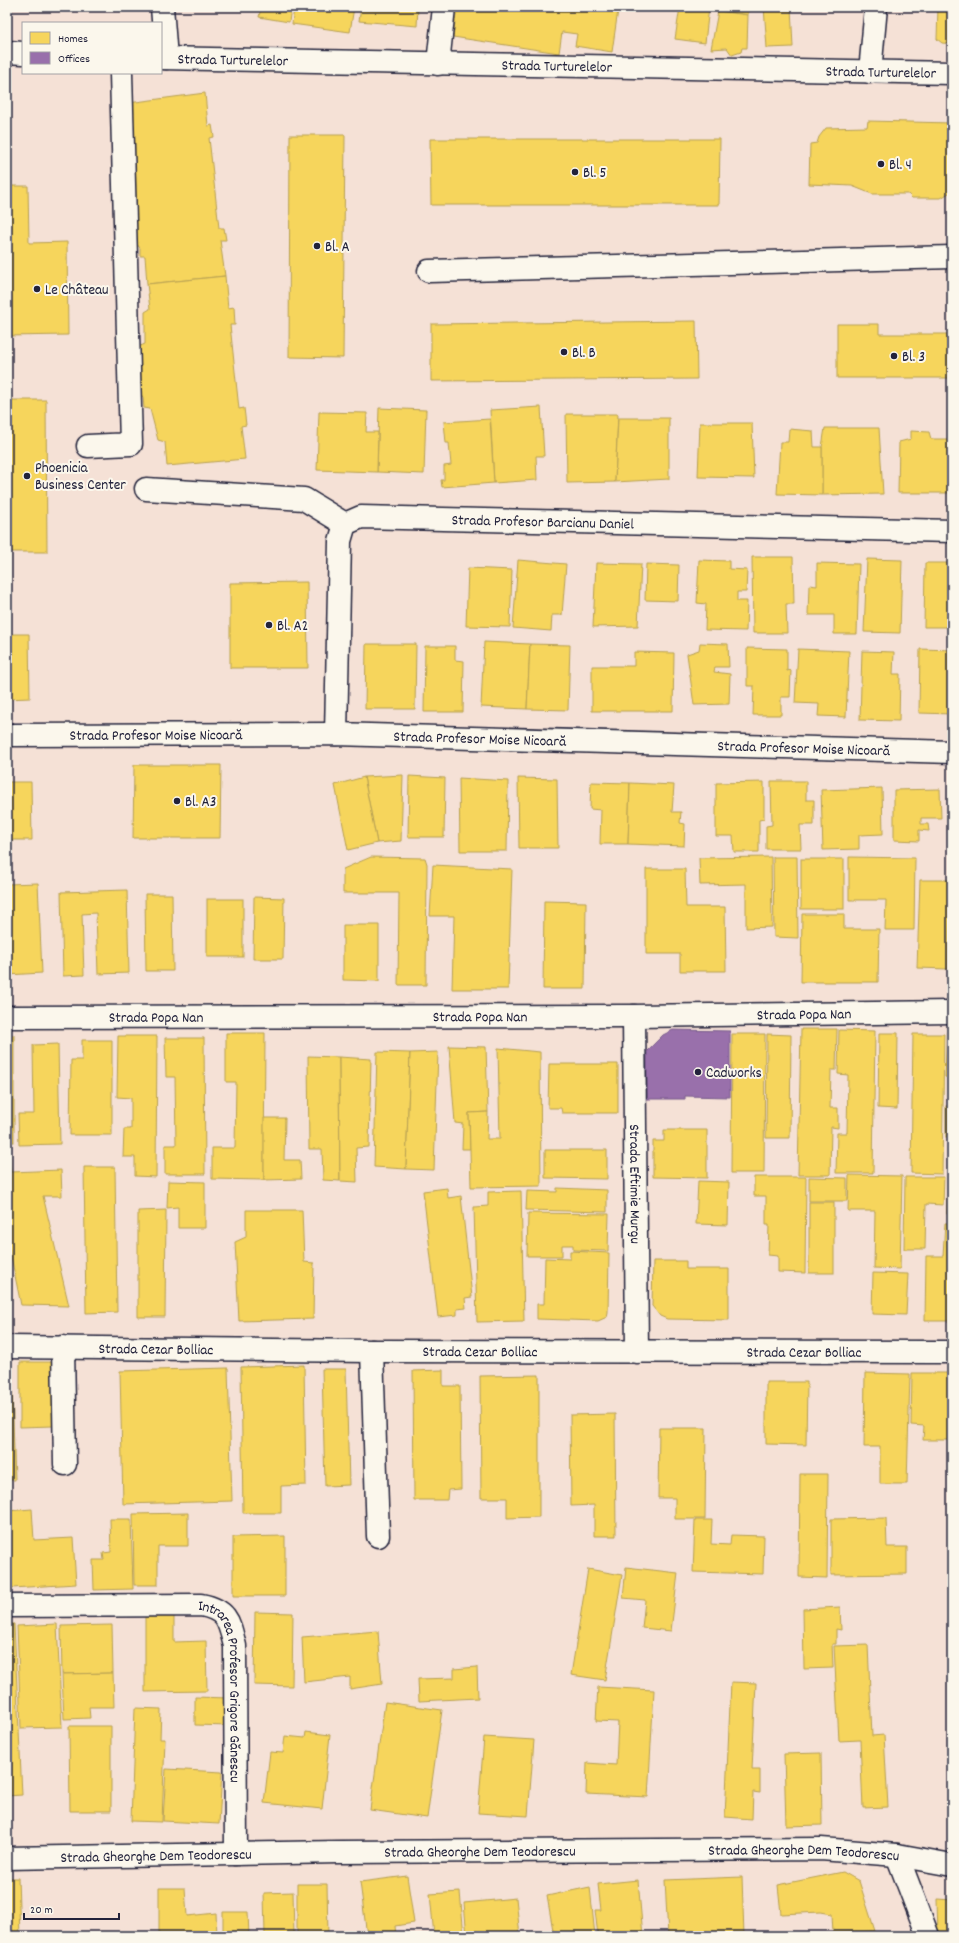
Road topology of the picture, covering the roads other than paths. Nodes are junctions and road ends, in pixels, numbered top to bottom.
1 (162, 7) edge
2 (444, 7) edge
3 (876, 7) edge
4 (7, 52) edge
5 (22, 53) edge
6 (163, 58) edge
7 (438, 64) junction
8 (870, 72) junction
9 (952, 73) edge
10 (121, 74) edge
11 (952, 257) edge
12 (429, 271) dead end
13 (88, 446) dead end
14 (146, 489) dead end
15 (345, 524) junction
16 (952, 531) edge
17 (336, 734) junction
18 (7, 735) edge
19 (952, 752) edge
20 (952, 1012) edge
21 (7, 1016) edge
22 (634, 1016) junction
23 (7, 1347) edge
24 (63, 1347) junction
25 (372, 1351) junction
26 (637, 1352) junction
27 (952, 1352) edge
28 (65, 1464) dead end
29 (378, 1536) dead end
30 (7, 1606) edge
31 (236, 1854) junction
32 (898, 1855) junction
33 (7, 1858) edge
34 (952, 1865) edge
35 (928, 1936) edge

1 - 6 street
2 - 7 street
3 - 8 street
4 - 5 street
6 - 7 street, Strada Turturelelor
7 - 8 street, Strada Turturelelor
8 - 9 street, Strada Turturelelor
10 - 13 street
11 - 12 street
14 - 15 street
15 - 16 street, Strada Profesor Barcianu Daniel
15 - 17 street
17 - 18 street, Strada Profesor Moise Nicoară
17 - 19 street, Strada Profesor Moise Nicoară
20 - 22 street, Strada Popa Nan
21 - 22 street, Strada Popa Nan
22 - 26 street, Strada Eftimie Murgu
23 - 24 street, Strada Cezar Bolliac
24 - 25 street, Strada Cezar Bolliac
24 - 28 street
25 - 26 street, Strada Cezar Bolliac
25 - 29 street
26 - 27 street, Strada Cezar Bolliac
30 - 31 street, Intrarea Profesor Grigore Gănescu
31 - 32 street, Strada Gheorghe Dem Teodorescu
31 - 33 street, Strada Gheorghe Dem Teodorescu
32 - 34 street, Strada Gheorghe Dem Teodorescu
32 - 35 street

